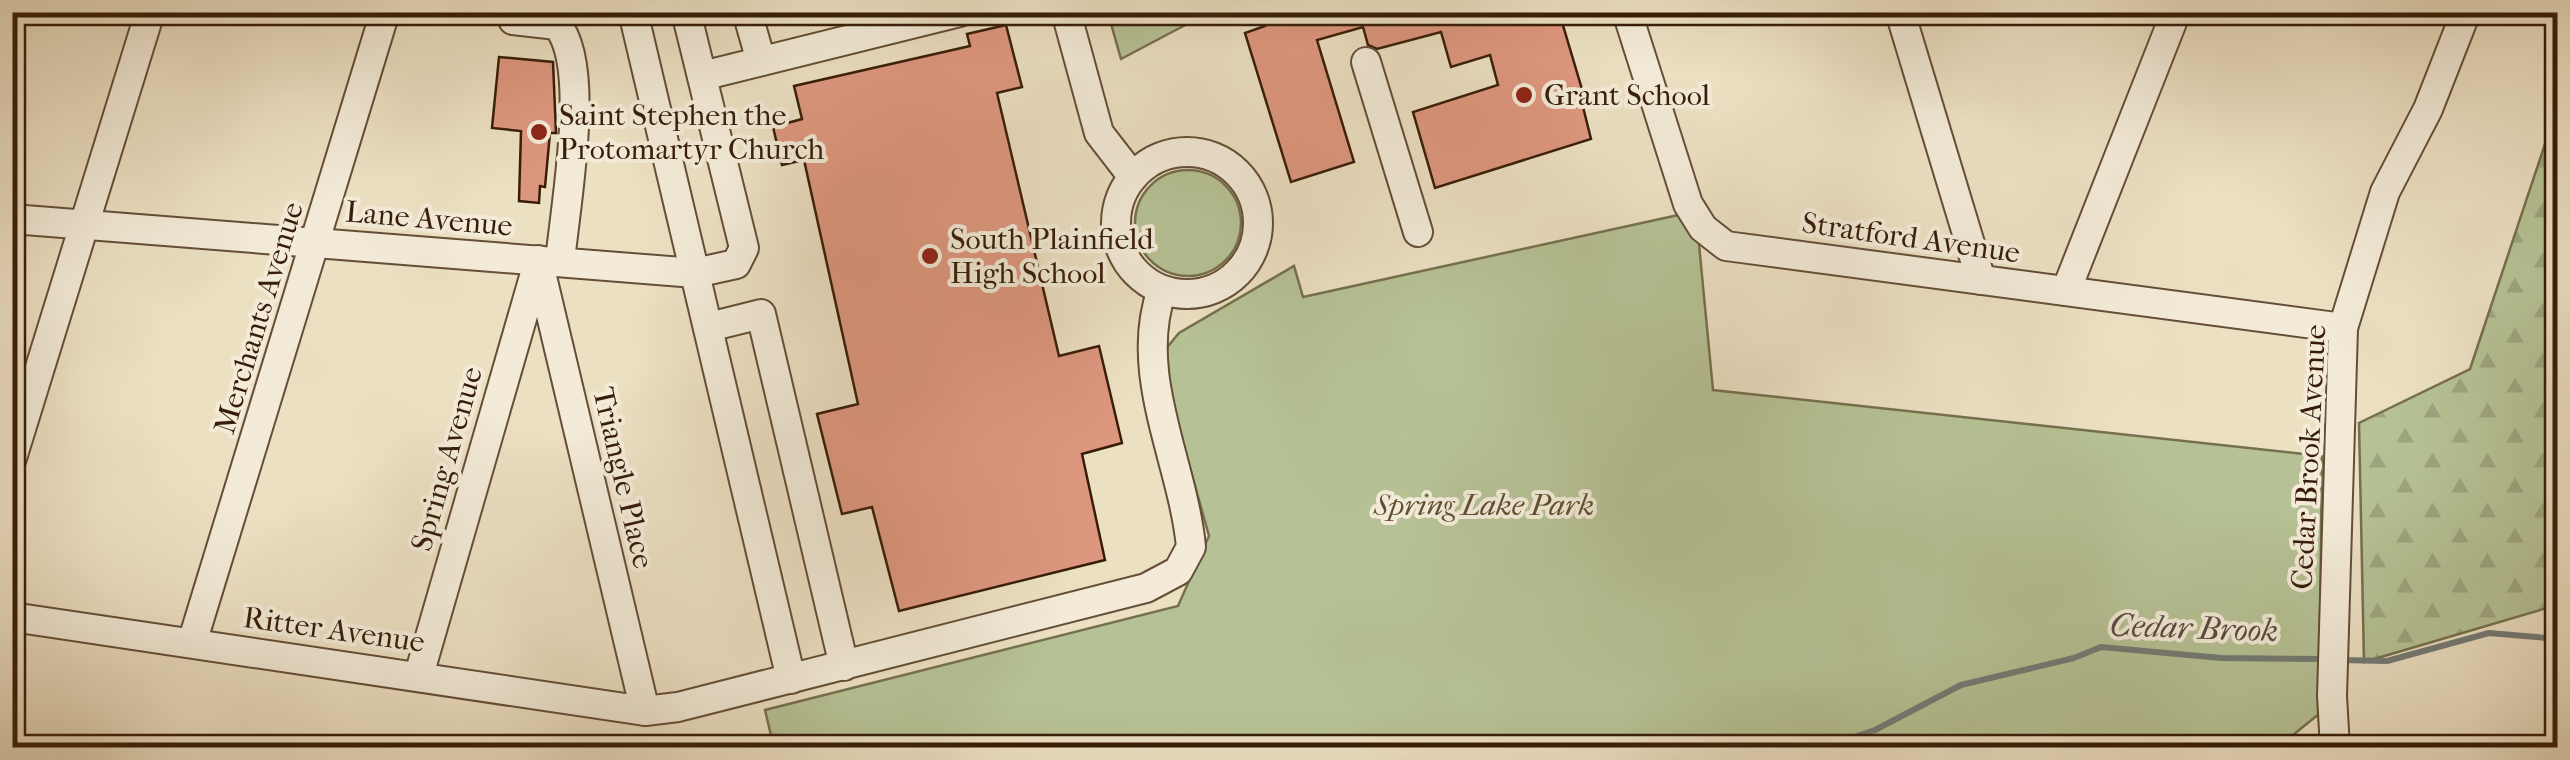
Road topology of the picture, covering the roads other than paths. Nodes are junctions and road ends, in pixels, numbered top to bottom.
1 (150, 12) edge
2 (385, 12) edge
3 (632, 12) edge
4 (686, 12) edge
5 (747, 12) edge
6 (960, 12) edge
7 (1066, 12) edge
8 (1628, 12) edge
9 (1900, 12) edge
10 (2176, 12) edge
11 (2466, 12) edge
12 (513, 20) dead end
13 (760, 61) junction
14 (1366, 62) dead end
15 (702, 76) junction
16 (1134, 177) junction
17 (12, 219) edge
18 (85, 225) junction
19 (1418, 232) dead end
20 (317, 242) junction
21 (549, 261) junction
22 (695, 273) junction
23 (1981, 280) junction
24 (1162, 290) junction
25 (2066, 291) junction
26 (709, 327) junction
27 (2344, 328) junction
28 (12, 458) edge
29 (12, 616) edge
30 (192, 643) junction
31 (844, 666) junction
32 (419, 674) junction
33 (791, 679) junction
34 (645, 710) junction
35 (2335, 748) edge

1 - 18 street
2 - 20 street, Merchants Avenue
3 - 22 street
4 - 15 street
5 - 13 street
6 - 13 street
7 - 16 street
8 - 23 street, Stratford Avenue
9 - 23 street
10 - 25 street
11 - 27 street, Cedar Brook Avenue
12 - 21 street
13 - 15 street
14 - 19 street
15 - 22 street
16 - 24 street
16 - 24 street
17 - 18 street, Lane Avenue
18 - 20 street, Lane Avenue
18 - 28 street
20 - 21 street, Lane Avenue
20 - 30 street, Merchants Avenue
21 - 22 street, Lane Avenue
21 - 32 street, Spring Avenue
21 - 34 street, Triangle Place
22 - 26 street
23 - 25 street, Stratford Avenue
24 - 31 street
25 - 27 street, Stratford Avenue
26 - 31 street
26 - 33 street
27 - 35 street, Cedar Brook Avenue
29 - 30 street, Ritter Avenue
30 - 32 street, Ritter Avenue
31 - 33 street
32 - 34 street, Ritter Avenue
33 - 34 street

